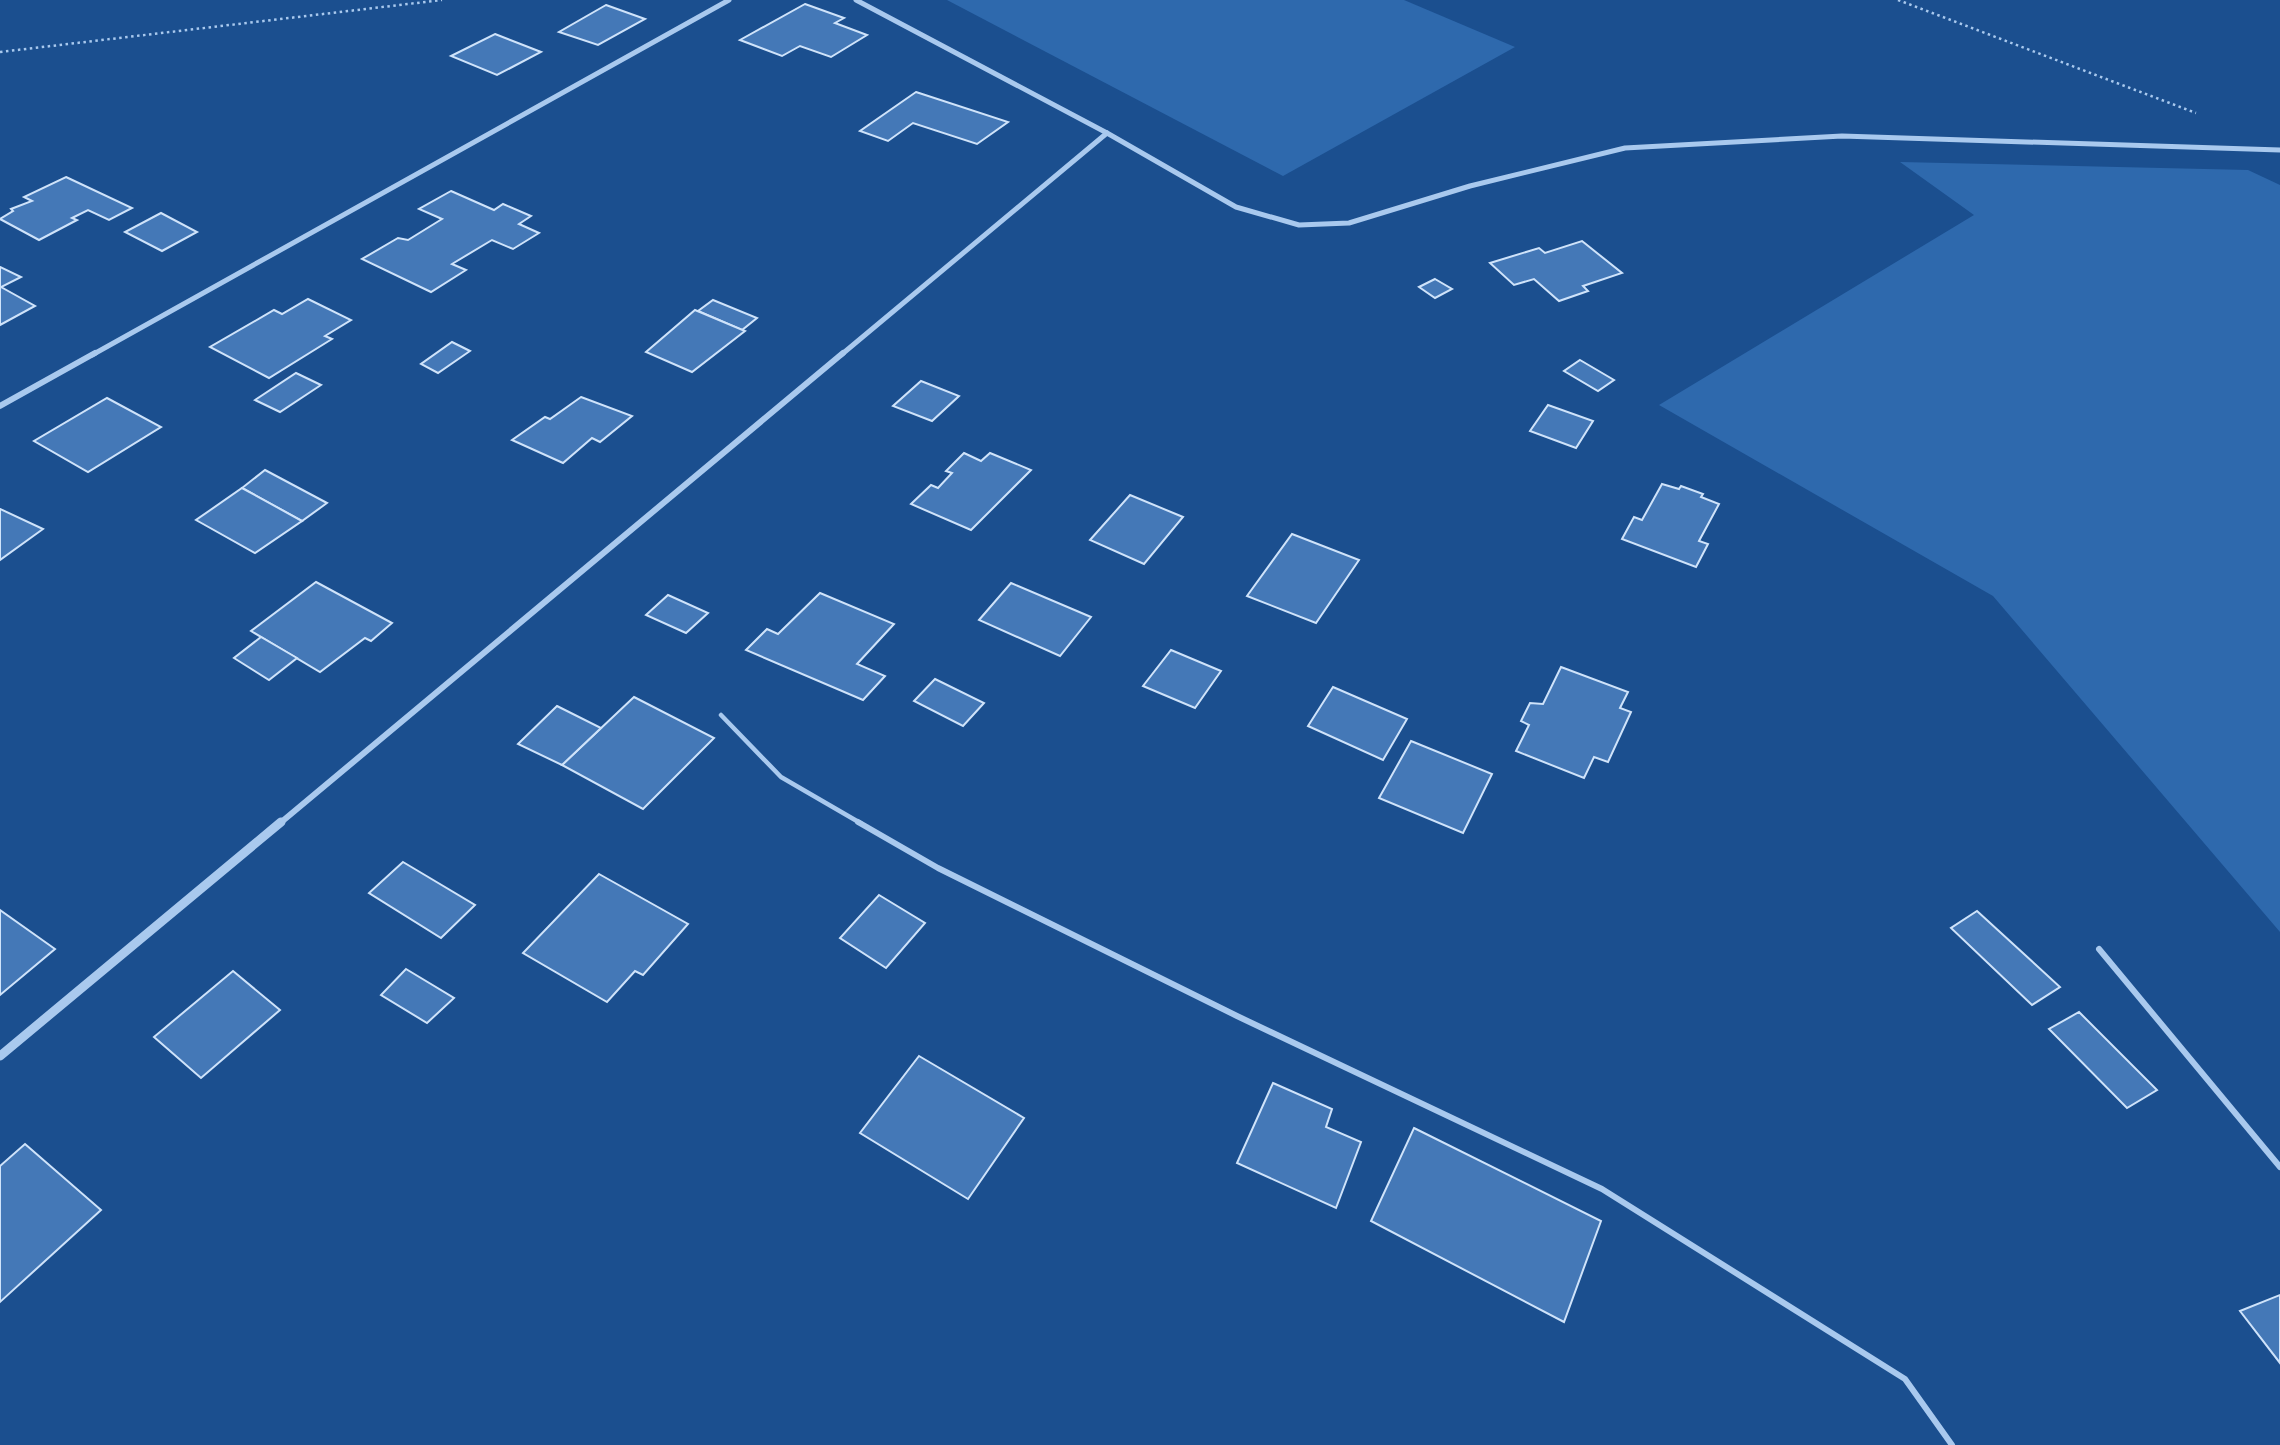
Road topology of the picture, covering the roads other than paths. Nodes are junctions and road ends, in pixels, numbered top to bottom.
1 (729, 0) edge
2 (856, 0) edge
3 (1107, 133) junction
4 (2280, 150) edge
5 (0, 406) edge
6 (721, 715) dead end
7 (2099, 949) dead end
8 (0, 1056) edge
9 (2280, 1167) edge
10 (1952, 1445) edge

1 - 5 street
2 - 3 street
3 - 4 street
3 - 8 street
6 - 10 lane
7 - 9 lane

